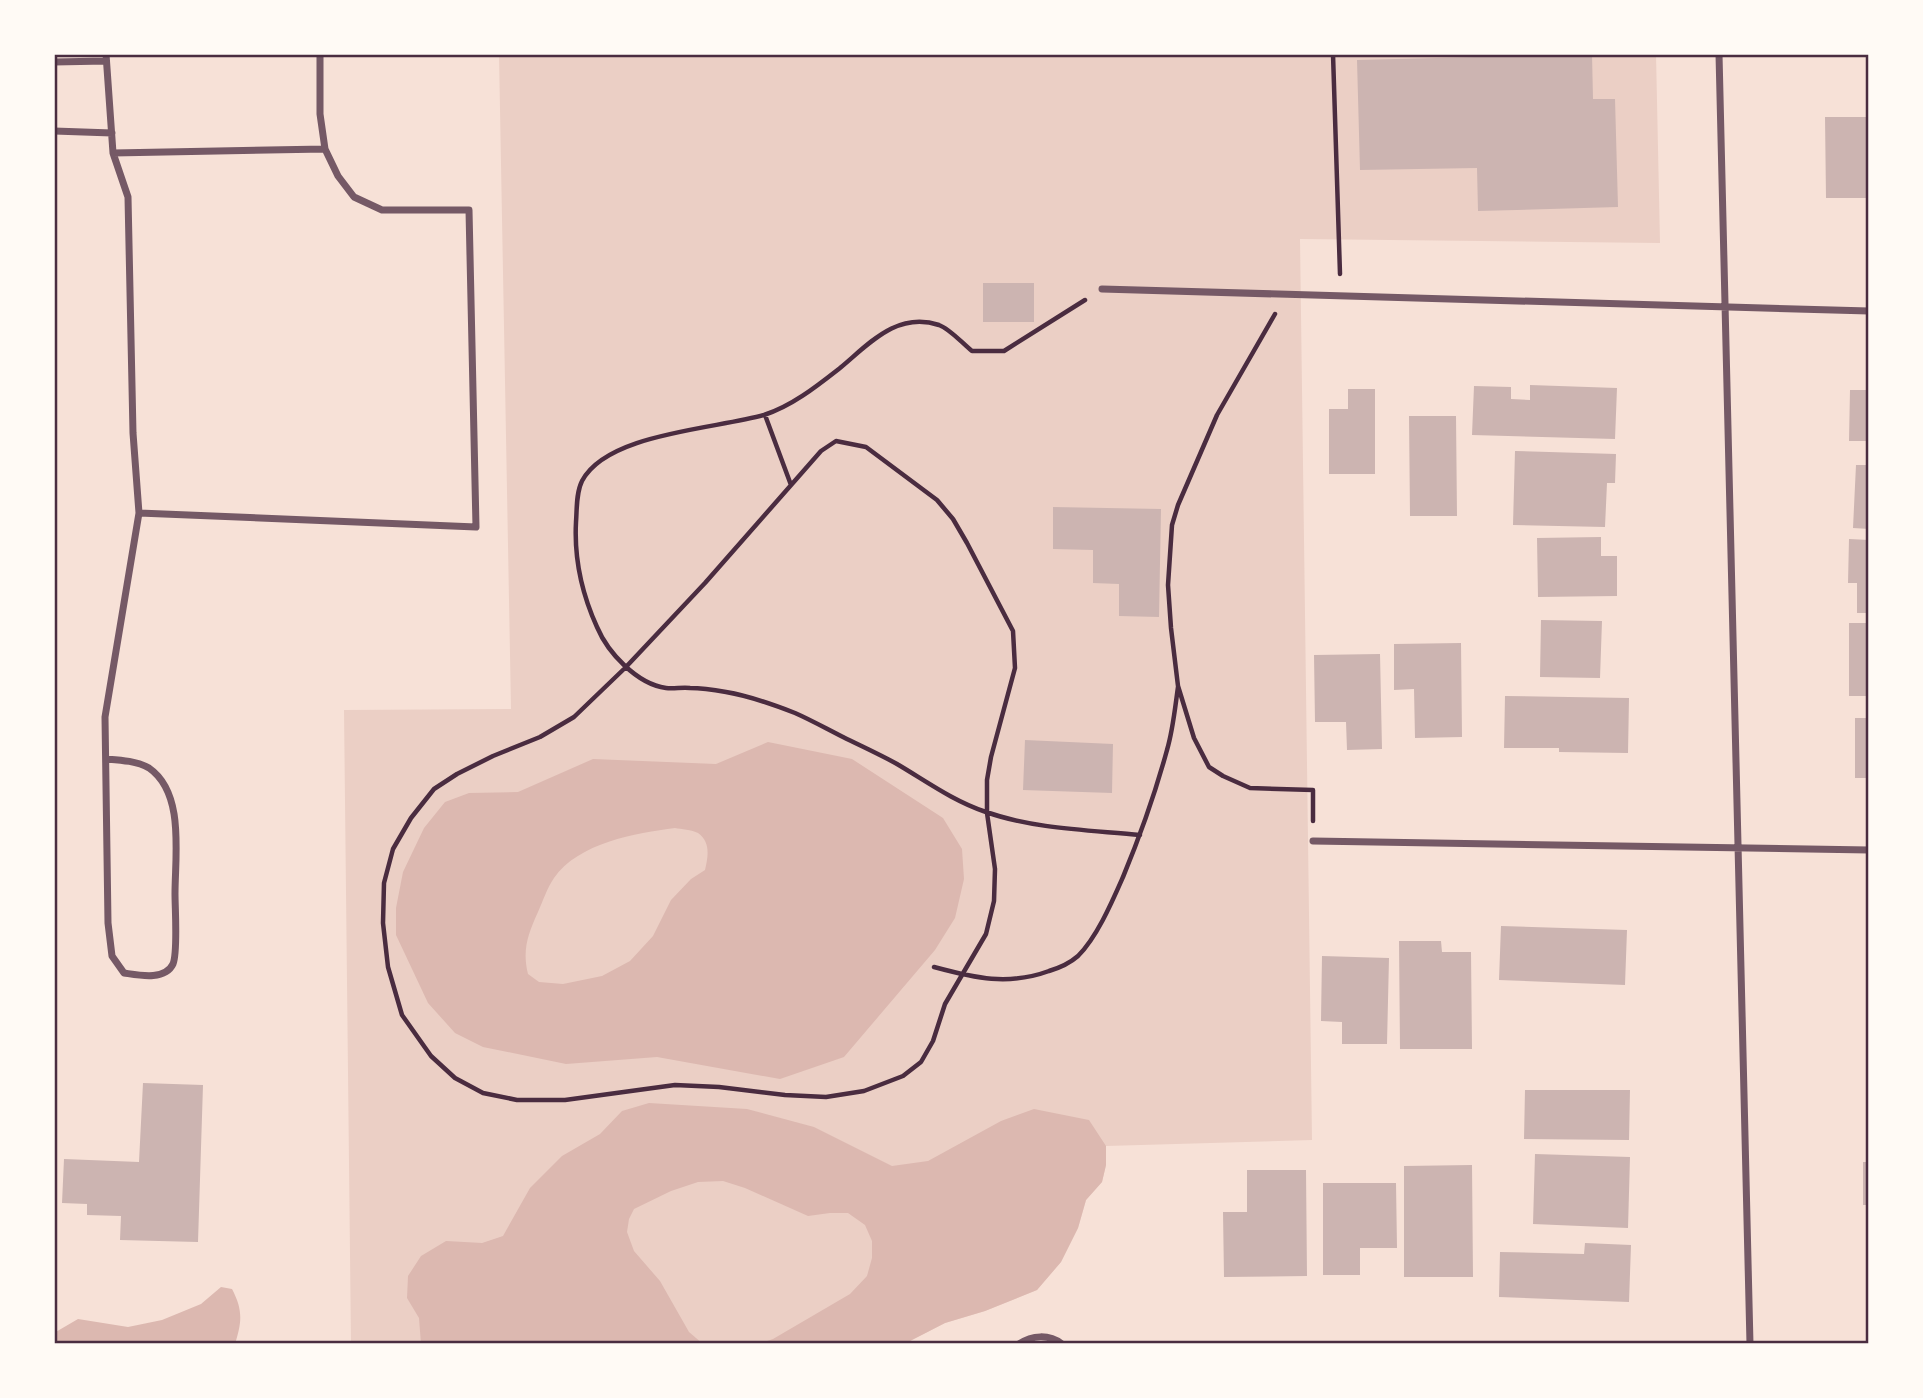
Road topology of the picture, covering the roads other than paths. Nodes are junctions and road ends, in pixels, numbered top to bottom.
1 (320, 54) edge
2 (1719, 54) edge
3 (106, 57) edge
4 (54, 62) edge
5 (54, 131) edge
6 (112, 133) junction
7 (325, 149) junction
8 (114, 153) junction
9 (1102, 289) road end
10 (1725, 307) junction
11 (1869, 311) edge
12 (139, 513) junction
13 (107, 759) junction
14 (1313, 841) road end
15 (1739, 847) junction
16 (1869, 850) edge
17 (1019, 1344) edge
18 (1062, 1344) edge
19 (1750, 1344) edge

1 - 7 street
2 - 10 street
3 - 4 street
3 - 6 street
5 - 6 street
6 - 8 street
7 - 8 street
7 - 12 street
8 - 12 street
9 - 10 street
10 - 11 street
10 - 15 street
12 - 13 street
13 - 13 street
14 - 15 street
15 - 16 street
15 - 19 street
17 - 18 street

